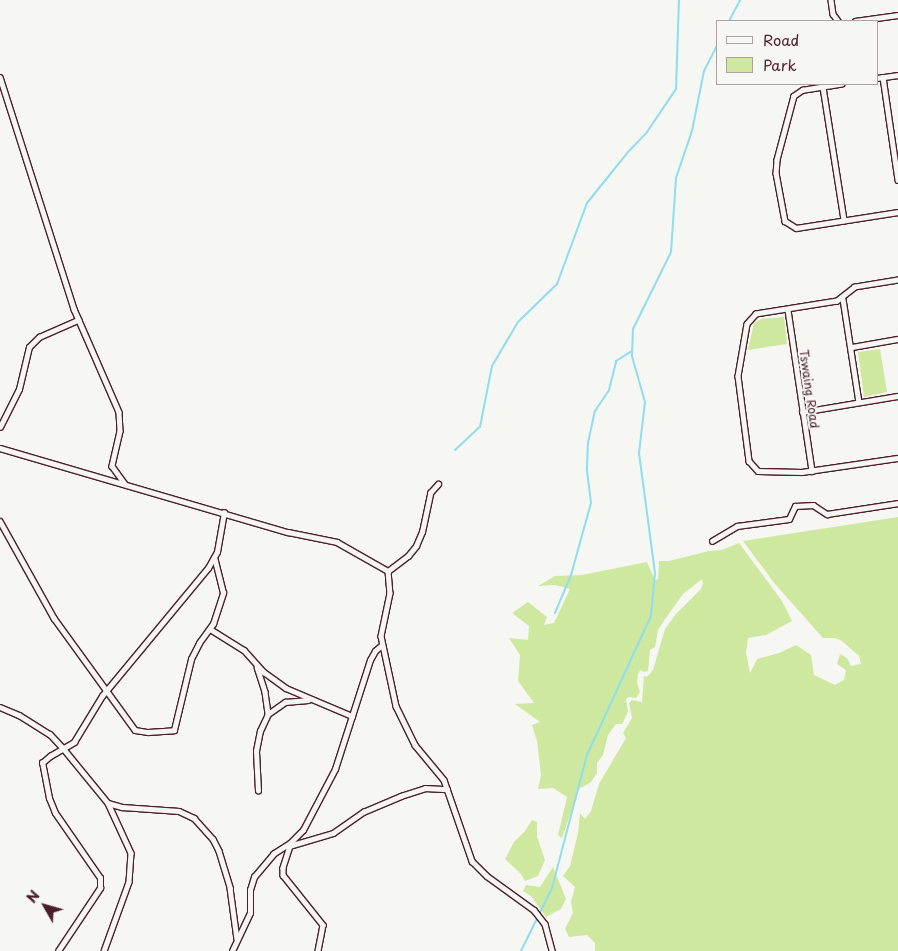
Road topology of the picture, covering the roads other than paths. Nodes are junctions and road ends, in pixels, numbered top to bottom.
1 (831, 0) edge
2 (898, 15) edge
3 (837, 20) edge
4 (862, 20) edge
5 (898, 75) edge
6 (0, 77) edge
7 (878, 78) edge
8 (883, 78) junction
9 (836, 85) edge
10 (823, 87) junction
11 (898, 180) edge
12 (898, 212) edge
13 (844, 220) junction
14 (898, 280) edge
15 (843, 299) junction
16 (788, 310) junction
17 (78, 320) junction
18 (898, 340) edge
19 (852, 347) junction
20 (898, 396) edge
21 (860, 402) junction
22 (802, 412) junction
23 (0, 427) edge
24 (0, 448) edge
25 (898, 458) edge
26 (812, 471) junction
27 (125, 484) junction
28 (438, 484) dead end
29 (898, 503) edge
30 (224, 513) junction
31 (0, 521) edge
32 (712, 541) dead end
33 (214, 558) junction
34 (388, 571) junction
35 (210, 629) junction
36 (382, 646) junction
37 (256, 663) junction
38 (107, 690) junction
39 (310, 700) junction
40 (0, 707) edge
41 (268, 714) junction
42 (352, 716) junction
43 (63, 748) junction
44 (447, 789) junction
45 (258, 791) dead end
46 (108, 803) junction
47 (290, 844) junction
48 (238, 941) junction
49 (58, 951) edge
50 (104, 951) edge
51 (232, 951) edge
52 (318, 951) edge
53 (552, 951) edge

1 - 3 street
2 - 4 street
5 - 8 street
6 - 17 street
7 - 8 street
8 - 11 street
9 - 10 street
10 - 13 street
10 - 13 street
12 - 13 street
14 - 15 street
15 - 16 street
15 - 19 street
16 - 22 street, Tswaing Road
16 - 26 street
17 - 23 street
17 - 27 street
18 - 19 street
19 - 21 street
20 - 21 street
21 - 22 street
22 - 26 street, Tswaing Road
24 - 27 street
25 - 26 street
27 - 30 street
28 - 34 street
29 - 32 street
30 - 33 street
30 - 34 street
31 - 38 street
33 - 35 street
33 - 38 street
34 - 36 street
35 - 37 street
35 - 38 street
36 - 42 street
36 - 44 street
37 - 39 street
37 - 41 street
38 - 43 street
39 - 41 street
39 - 42 street
40 - 43 street
41 - 45 street
42 - 47 street
43 - 46 street
43 - 49 street
44 - 47 street
44 - 53 street
46 - 48 street
46 - 50 street
47 - 48 street
47 - 52 street
48 - 51 street

